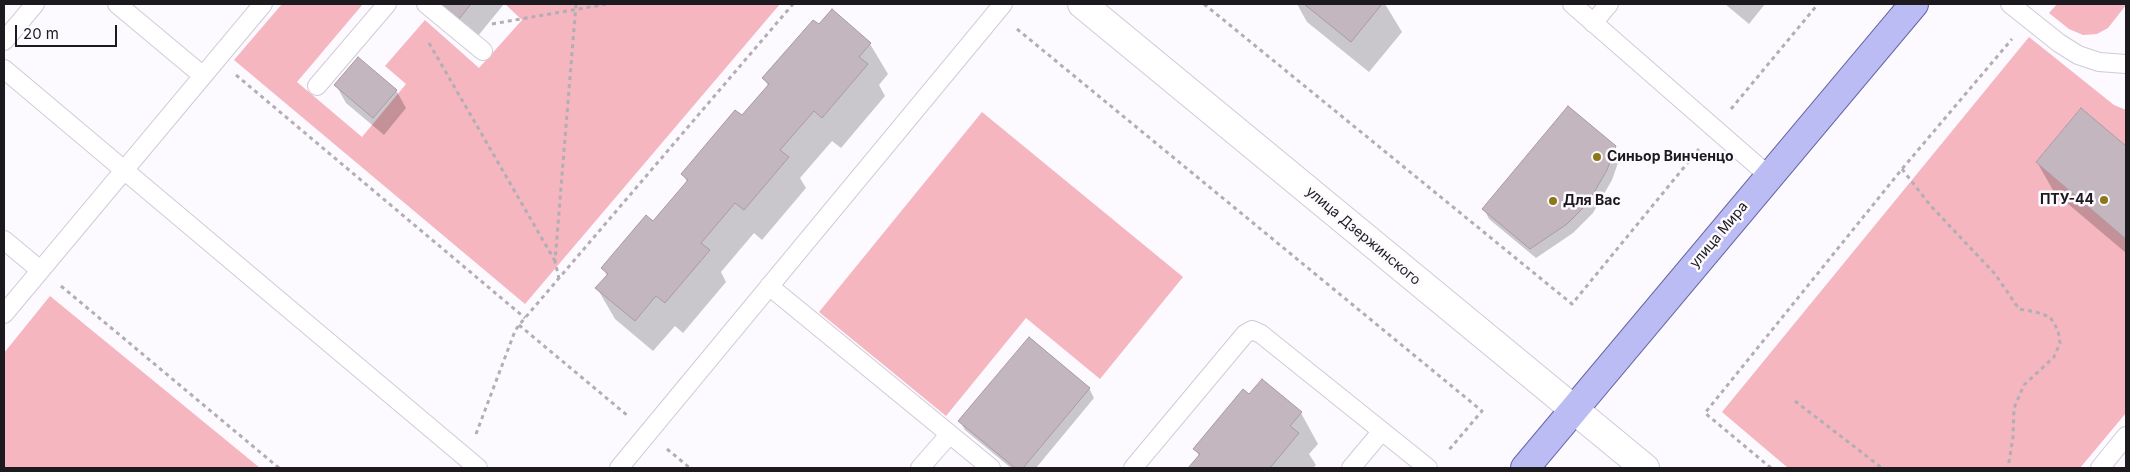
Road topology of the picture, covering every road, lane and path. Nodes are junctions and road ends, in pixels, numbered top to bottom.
1 (34, 4) edge
2 (117, 4) edge
3 (263, 4) edge
4 (387, 4) edge
5 (426, 4) edge
6 (576, 4) edge
7 (607, 4) edge
8 (793, 4) edge
9 (1204, 4) edge
10 (1572, 4) edge
11 (1609, 4) edge
12 (1818, 4) edge
13 (1914, 4) edge
14 (2010, 4) edge
15 (1085, 5) edge
16 (999, 8) edge
17 (576, 9) junction
18 (2028, 19) junction
19 (1593, 23) junction
20 (458, 30) junction
21 (426, 38) dead end
22 (4, 41) edge
23 (483, 51) dead end
24 (216, 59) junction
25 (2126, 64) edge
26 (4, 69) edge
27 (202, 75) junction
28 (317, 86) dead end
29 (1715, 130) junction
30 (123, 169) junction
31 (1902, 169) junction
32 (1769, 176) junction
33 (4, 240) edge
34 (555, 261) junction
35 (40, 270) junction
36 (559, 279) junction
37 (770, 286) junction
38 (4, 314) edge
39 (525, 318) junction
40 (519, 325) junction
41 (1795, 401) dead end
42 (1573, 409) junction
43 (1382, 431) junction
44 (648, 433) junction
45 (949, 434) junction
46 (2126, 436) edge
47 (458, 452) junction
48 (1446, 454) dead end
49 (279, 468) edge
50 (478, 468) edge
51 (618, 468) edge
52 (690, 468) edge
53 (920, 468) edge
54 (991, 468) edge
55 (1133, 468) edge
56 (1351, 468) edge
57 (1428, 468) edge
58 (1525, 468) edge
59 (1644, 468) edge
60 (1771, 468) edge
61 (1882, 468) edge
62 (2008, 468) edge
63 (2100, 468) edge

1 - 22 lane
2 - 27 lane
3 - 24 lane
4 - 28 lane
5 - 20 lane
6 - 17 path
7 - 17 path
8 - 36 path
9 - 29 path
10 - 19 lane
11 - 19 lane
12 - 29 path
13 - 32 main road, улица Мира
14 - 18 lane
15 - 42 street, улица Дзержинского
16 - 37 lane
16 - 48 path
17 - 20 path
17 - 34 path
18 - 25 lane
18 - 31 path
19 - 29 lane
20 - 23 lane
21 - 34 path
24 - 27 lane
24 - 39 path
26 - 30 lane
27 - 30 lane
29 - 32 lane
30 - 35 lane
30 - 47 lane
31 - 60 path
31 - 62 path
32 - 42 main road, улица Мира
33 - 35 lane
34 - 36 path
35 - 38 lane
35 - 49 path
36 - 39 path
37 - 44 lane
37 - 45 lane
39 - 40 path
40 - 44 path
40 - 47 path
41 - 61 path
42 - 58 main road, улица Мира
42 - 59 street, улица Дзержинского
43 - 55 lane
43 - 56 lane
43 - 57 lane
44 - 51 lane
44 - 52 path
45 - 53 lane
45 - 54 lane
46 - 63 lane
47 - 50 lane

